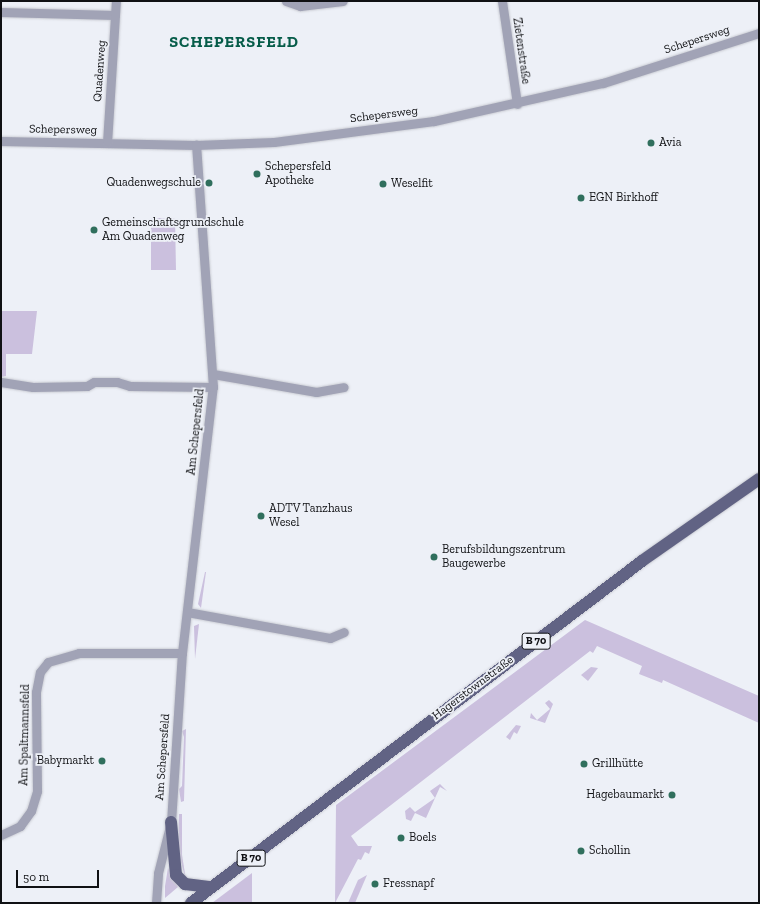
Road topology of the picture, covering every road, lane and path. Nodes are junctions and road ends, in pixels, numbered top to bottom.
1 (116, 1) edge
2 (286, 1) edge
3 (343, 1) edge
4 (502, 1) edge
5 (1, 12) edge
6 (116, 16) junction
7 (759, 33) edge
8 (517, 104) junction
9 (1, 141) edge
10 (107, 143) junction
11 (196, 145) junction
12 (213, 374) junction
13 (1, 382) edge
14 (213, 387) junction
15 (344, 387) dead end
16 (759, 479) edge
17 (187, 612) junction
18 (344, 632) dead end
19 (182, 652) junction
20 (171, 822) junction
21 (1, 835) edge
22 (211, 887) junction
23 (156, 903) edge
24 (191, 903) edge

1 - 6 street, Quadenweg
2 - 3 street
4 - 8 street, Zietenstraße
5 - 6 street
6 - 10 street, Quadenweg
7 - 8 street, Schepersweg
8 - 11 street, Schepersweg
9 - 10 street, Schepersweg
10 - 11 street, Schepersweg
11 - 12 street, Am Schepersfeld
12 - 14 street, Am Schepersfeld
12 - 15 street, Am Schepersfeld
13 - 14 street
14 - 17 street, Am Schepersfeld
16 - 22 main road, Hagerstownstraße / B 70
17 - 18 street
17 - 19 street, Am Schepersfeld
19 - 20 street, Am Schepersfeld
19 - 21 street, Am Spaltmannsfeld
20 - 22 main road
20 - 23 street, Am Schepersfeld
22 - 24 main road, Hagerstownstraße / B 70

